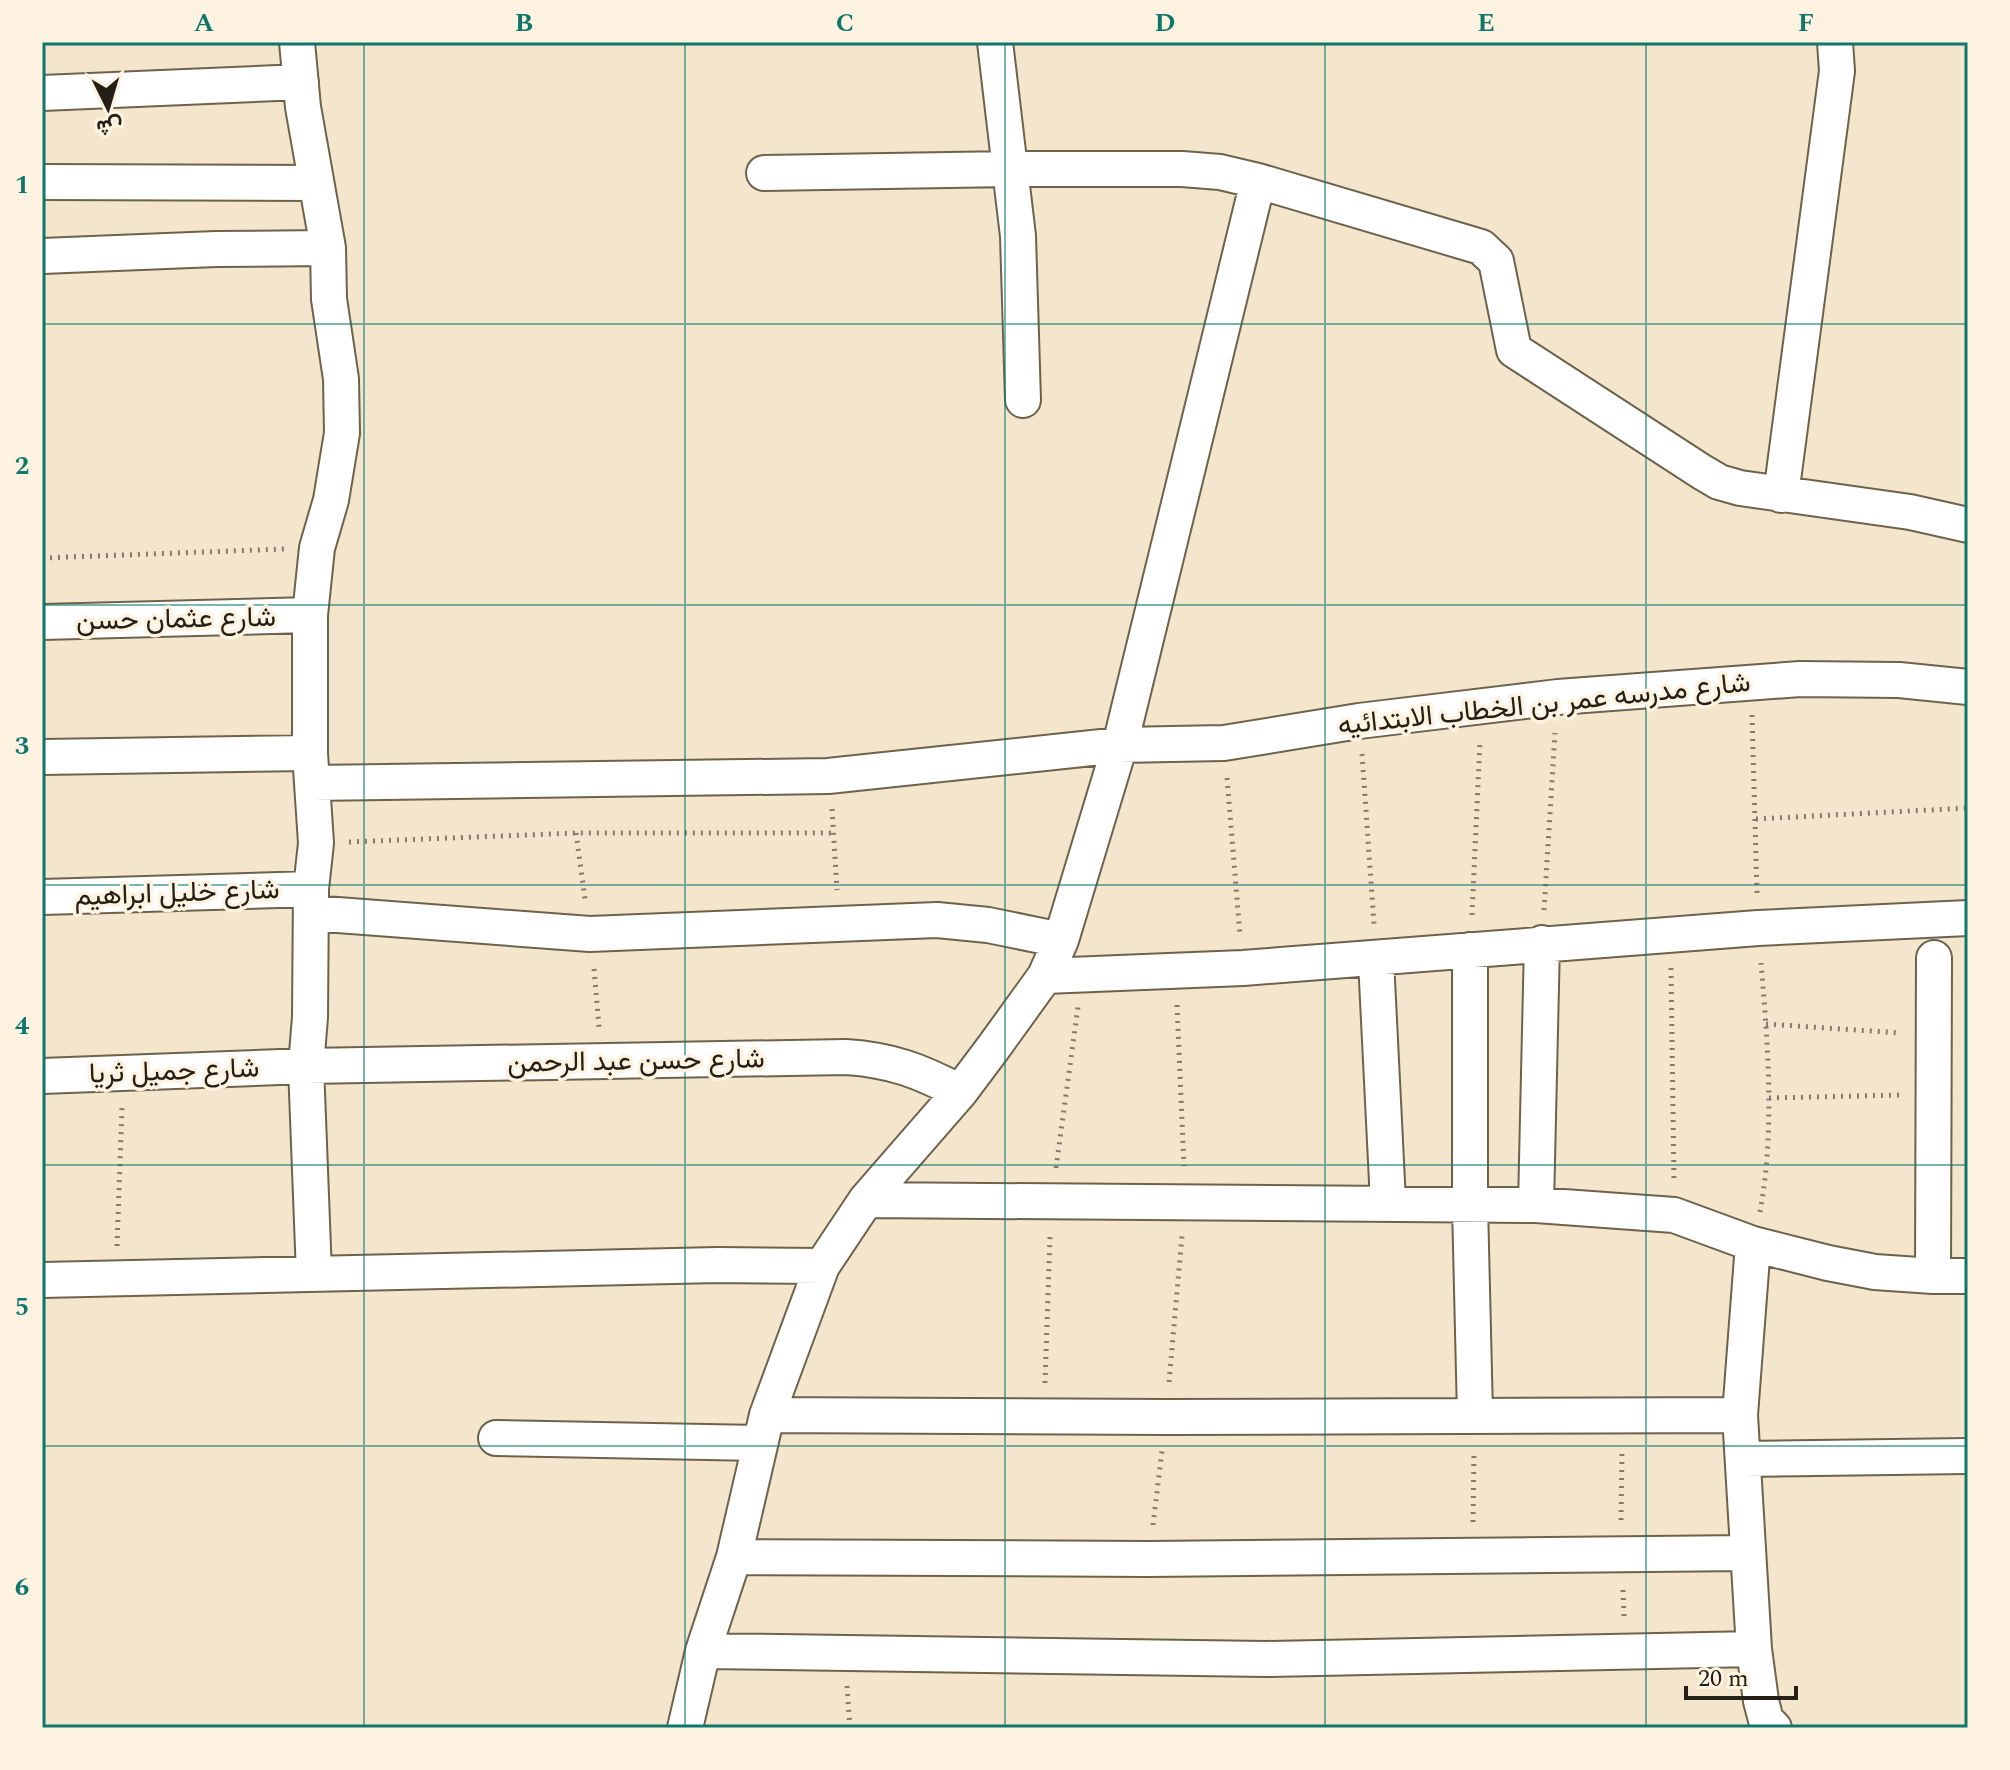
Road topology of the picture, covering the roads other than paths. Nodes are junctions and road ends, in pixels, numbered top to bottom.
1 (297, 42) edge
2 (995, 42) edge
3 (1835, 42) edge
4 (301, 82) junction
5 (42, 93) edge
6 (1010, 169) junction
7 (764, 173) dead end
8 (1258, 181) junction
9 (42, 182) edge
10 (316, 183) junction
11 (328, 248) junction
12 (42, 256) edge
13 (1023, 400) dead end
14 (1781, 495) junction
15 (1968, 525) edge
16 (310, 615) junction
17 (42, 622) edge
18 (1968, 687) edge
19 (1120, 745) junction
20 (42, 757) edge
21 (311, 768) junction
22 (42, 897) edge
23 (311, 901) junction
24 (1968, 918) edge
25 (1061, 940) junction
26 (1542, 943) junction
27 (1470, 950) junction
28 (1934, 958) dead end
29 (1376, 960) junction
30 (1045, 976) junction
31 (306, 1066) junction
32 (42, 1076) edge
33 (960, 1092) junction
34 (866, 1200) junction
35 (1388, 1202) junction
36 (1470, 1205) junction
37 (1536, 1205) junction
38 (1753, 1244) junction
39 (822, 1266) junction
40 (314, 1274) junction
41 (1933, 1276) junction
42 (1968, 1276) edge
43 (42, 1280) edge
44 (1475, 1415) junction
45 (1740, 1415) junction
46 (763, 1429) junction
47 (496, 1438) dead end
48 (1968, 1456) edge
49 (1743, 1459) junction
50 (1748, 1553) junction
51 (734, 1557) junction
52 (1754, 1649) junction
53 (703, 1651) junction
54 (685, 1728) edge
55 (1774, 1728) edge

1 - 4 street
2 - 6 street
3 - 14 street
4 - 5 street
4 - 10 street
6 - 7 street
6 - 8 street
6 - 13 street
8 - 14 street
8 - 19 street
9 - 10 street
10 - 11 street
11 - 12 street
11 - 16 street
14 - 15 street
16 - 17 street, شارع عثمان حسن
16 - 21 street
18 - 19 street, شارع مدرسه عمر بن الخطاب الابتدائيه
19 - 21 street, شارع مدرسه عمر بن الخطاب الابتدائيه
19 - 25 street
20 - 21 street, شارع مدرسه عمر بن الخطاب الابتدائيه
21 - 23 street
22 - 23 street, شارع خليل ابراهيم
23 - 25 street, شارع خليل ابراهيم
23 - 31 street
24 - 26 street
25 - 30 street
26 - 27 street
26 - 37 street
27 - 29 street
27 - 36 street
28 - 41 street
29 - 30 street
29 - 35 street
30 - 33 street
31 - 32 street, شارع جميل ثريا
31 - 33 street, شارع حسن عبد الرحمن
31 - 40 street
33 - 34 street
34 - 35 street
34 - 39 street
35 - 36 street
36 - 37 street
36 - 44 street
37 - 38 street
38 - 41 street
38 - 45 street
39 - 40 street
39 - 46 street
40 - 43 street
41 - 42 street
44 - 45 street
44 - 46 street
45 - 49 street
46 - 47 street
46 - 51 street
48 - 49 street
49 - 50 street
50 - 51 street
50 - 52 street
51 - 53 street
52 - 53 street
52 - 55 street
53 - 54 street

